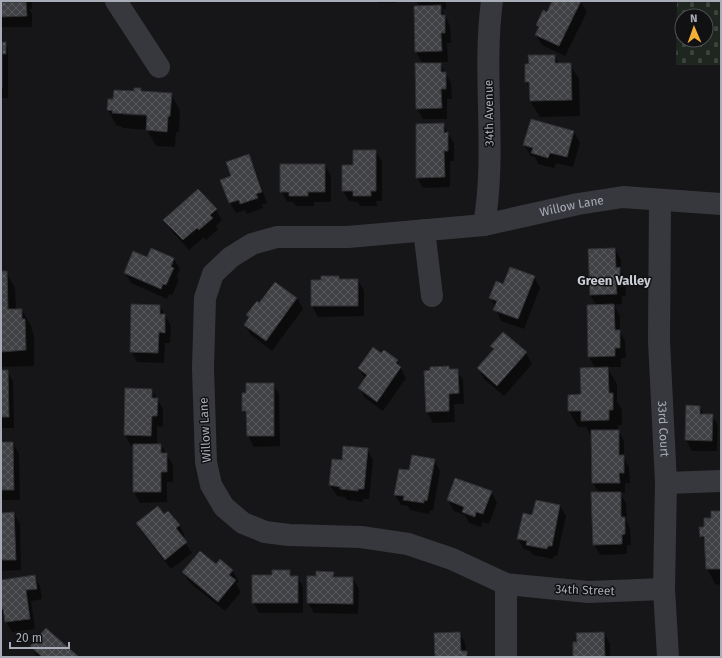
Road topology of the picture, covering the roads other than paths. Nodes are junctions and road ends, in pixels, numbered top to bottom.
1 (116, 1) edge
2 (492, 1) edge
3 (159, 66) dead end
4 (660, 201) junction
5 (721, 204) edge
6 (484, 225) junction
7 (424, 230) junction
8 (432, 296) dead end
9 (721, 481) edge
10 (666, 483) junction
11 (506, 584) junction
12 (664, 589) junction
13 (506, 657) edge
14 (668, 657) edge

1 - 3 street
2 - 6 street, 34th Avenue
4 - 5 street, Willow Lane
4 - 6 street, Willow Lane
4 - 10 street, 33rd Court
6 - 7 street, Willow Lane
7 - 8 street
7 - 11 street, Willow Lane
9 - 10 street
10 - 12 street, 33rd Court
11 - 12 street, 34th Street
11 - 13 street
12 - 14 street, 33rd Court

